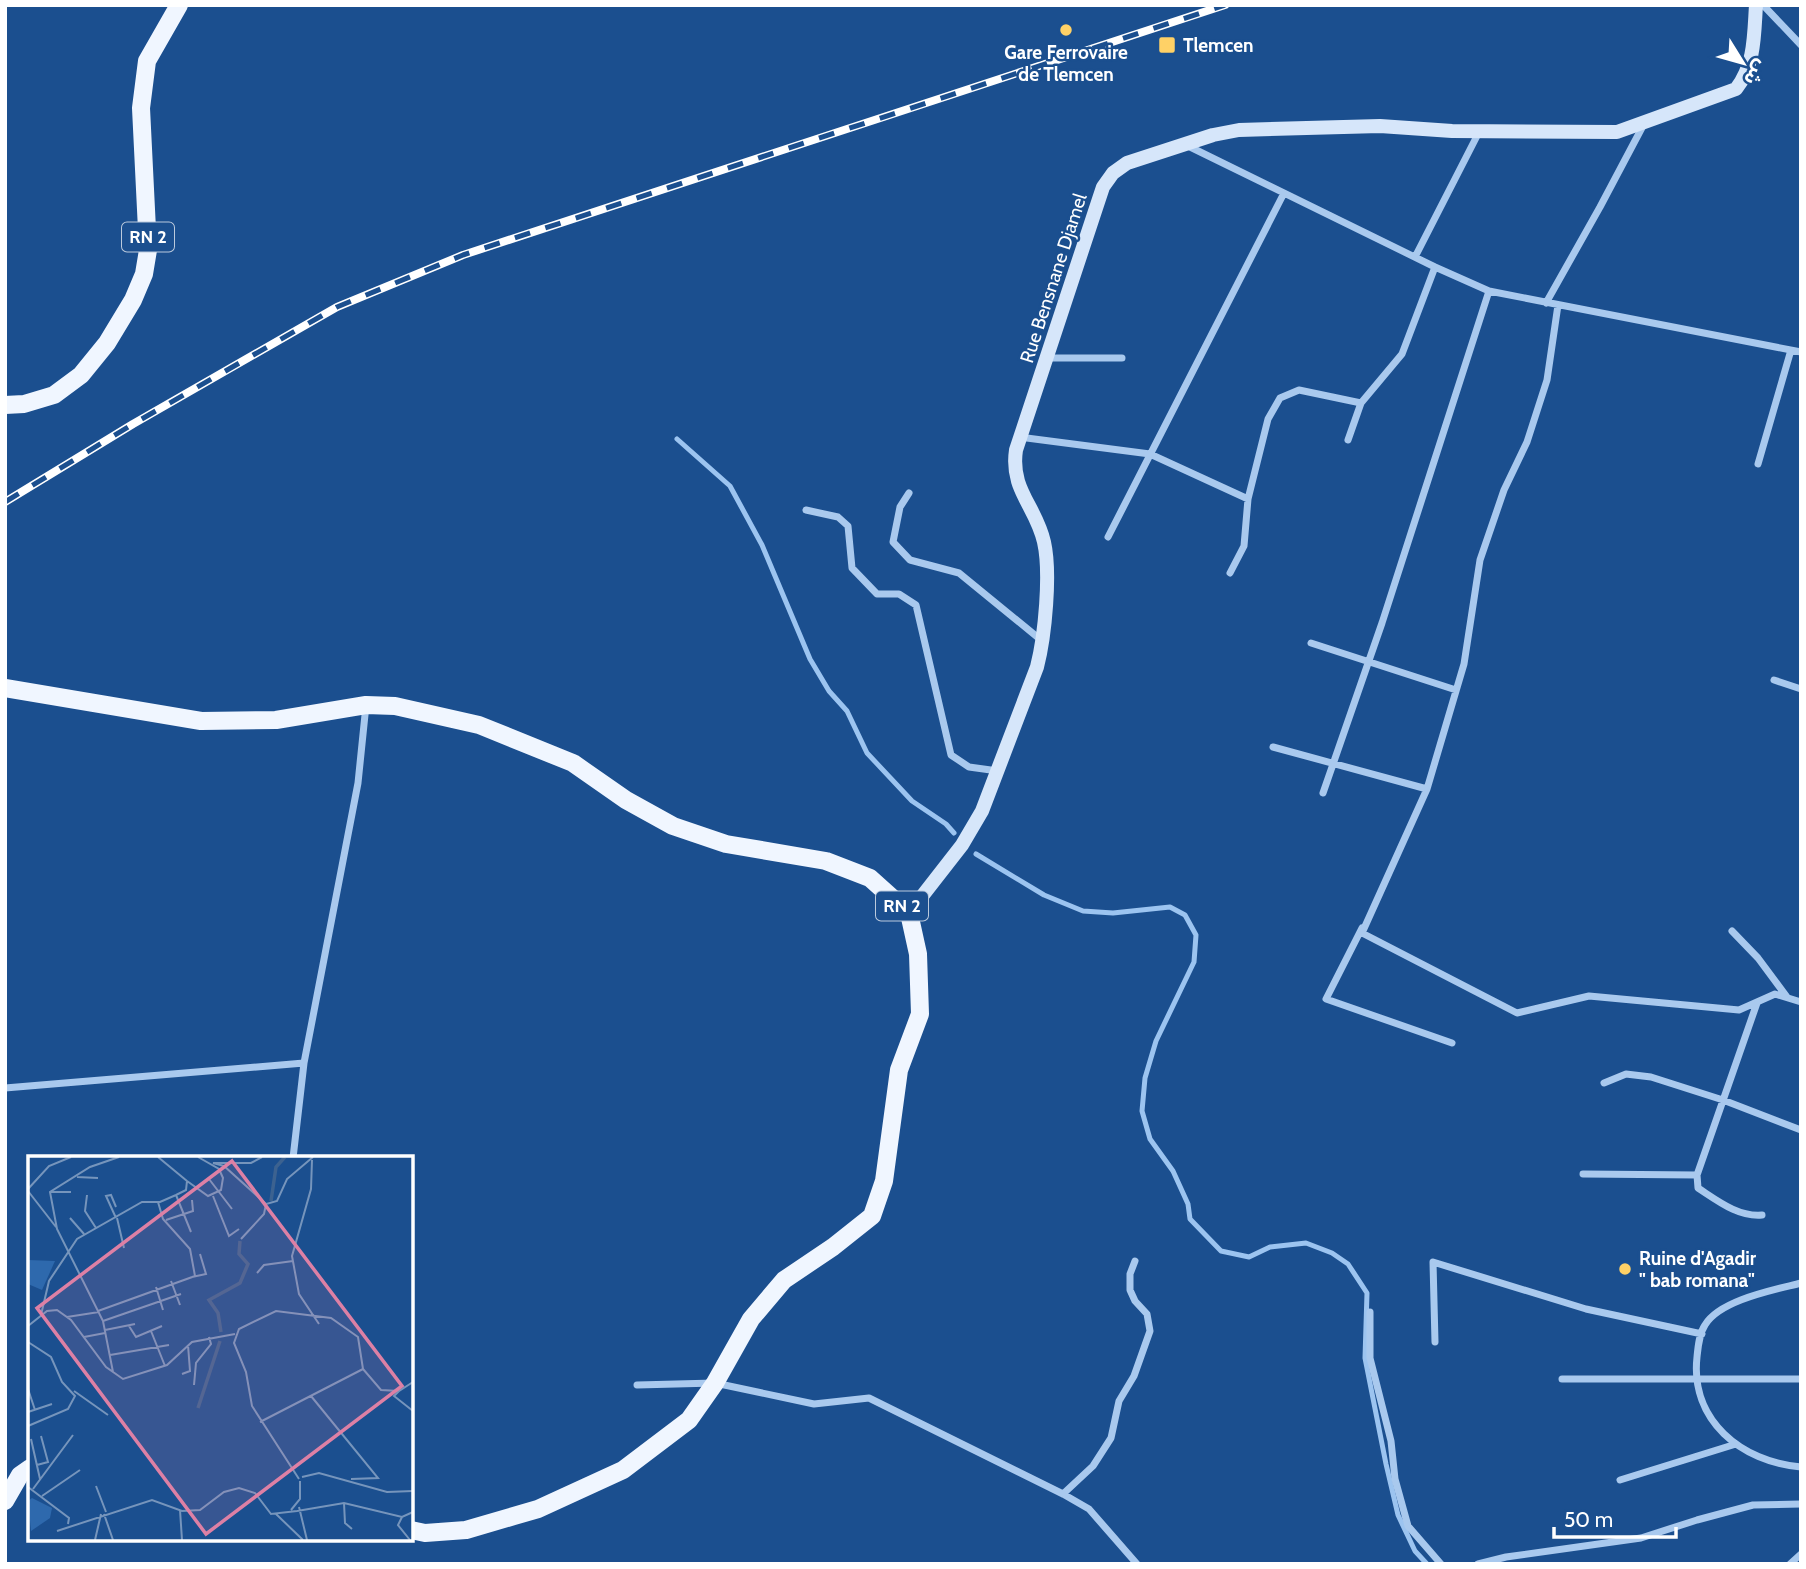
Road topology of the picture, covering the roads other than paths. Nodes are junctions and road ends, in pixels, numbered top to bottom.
1 (179, 5) edge
2 (1756, 5) edge
3 (1763, 5) edge
4 (1801, 45) edge
5 (1645, 122) junction
6 (1479, 132) junction
7 (1184, 144) junction
8 (1284, 193) junction
9 (1415, 257) junction
10 (1435, 267) junction
11 (1489, 291) junction
12 (1546, 303) junction
13 (1558, 305) junction
14 (1791, 350) junction
15 (1801, 352) edge
16 (1047, 358) junction
17 (1122, 359) dead end
18 (1361, 403) junction
19 (5, 405) edge
20 (1019, 437) junction
21 (1348, 440) dead end
22 (1150, 454) junction
23 (1758, 464) dead end
24 (909, 493) dead end
25 (1248, 499) junction
26 (806, 510) dead end
27 (1108, 537) dead end
28 (1230, 573) dead end
29 (1043, 642) junction
30 (1311, 643) dead end
31 (1368, 662) junction
32 (1774, 680) dead end
33 (5, 688) edge
34 (1801, 689) edge
35 (1456, 690) junction
36 (45, 695) junction
37 (5, 699) edge
38 (366, 705) junction
39 (1273, 747) dead end
40 (1333, 764) junction
41 (999, 771) junction
42 (1427, 789) junction
43 (1323, 793) dead end
44 (909, 913) junction
45 (1369, 916) junction
46 (1732, 931) dead end
47 (1787, 998) junction
48 (1801, 1002) edge
49 (1757, 1003) junction
50 (1452, 1044) dead end
51 (304, 1063) junction
52 (1604, 1083) dead end
53 (5, 1087) edge
54 (1723, 1100) junction
55 (1801, 1129) edge
56 (293, 1156) edge
57 (1583, 1174) dead end
58 (1697, 1175) junction
59 (1762, 1215) dead end
60 (1135, 1261) dead end
61 (1801, 1283) edge
62 (1370, 1312) dead end
63 (1702, 1334) junction
64 (1435, 1342) dead end
65 (1562, 1379) dead end
66 (1801, 1379) edge
67 (1697, 1381) junction
68 (715, 1383) junction
69 (637, 1385) dead end
70 (1736, 1444) junction
71 (1801, 1467) edge
72 (28, 1469) edge
73 (1620, 1480) dead end
74 (1063, 1494) junction
75 (5, 1501) edge
76 (1801, 1504) edge
77 (413, 1530) edge
78 (1801, 1554) edge
79 (1137, 1564) edge
80 (1441, 1564) edge
81 (1478, 1564) edge
82 (1790, 1564) edge

1 - 19 main road, RN 2
2 - 5 main road, Rue Bensnane Djamel
3 - 4 street
5 - 6 main road, Rue Bensnane Djamel
5 - 12 street
6 - 7 main road, Rue Bensnane Djamel
6 - 9 street
7 - 8 street
7 - 16 main road, Rue Bensnane Djamel
8 - 9 street
8 - 22 street
9 - 10 street
10 - 11 street
10 - 18 street
11 - 12 street
11 - 31 street
12 - 13 street
13 - 14 street
13 - 35 street
14 - 15 street
14 - 23 street
16 - 17 street
16 - 20 main road, Rue Bensnane Djamel
18 - 21 street
18 - 25 street
20 - 22 street
20 - 29 main road, Rue Bensnane Djamel
22 - 25 street
22 - 27 street
24 - 29 street
25 - 28 street
26 - 41 street
29 - 41 main road, Rue Bensnane Djamel
30 - 31 street
31 - 35 street
31 - 40 street
32 - 34 street
33 - 36 main road, RN 2
35 - 42 street
36 - 37 main road
36 - 38 main road, RN 2
38 - 44 main road, RN 2
38 - 51 street
39 - 40 street
40 - 42 street
40 - 43 street
41 - 44 main road, Rue Bensnane Djamel
42 - 45 street
44 - 68 main road, RN 2
45 - 49 street
45 - 50 street
46 - 47 street
47 - 48 street
47 - 49 street
49 - 54 street
51 - 53 street
51 - 56 street
52 - 54 street
54 - 55 street
54 - 58 street
57 - 58 street
58 - 59 street
60 - 74 street
61 - 63 street
62 - 80 street
63 - 64 street
63 - 67 street
65 - 67 street
66 - 67 street
67 - 70 street
68 - 69 street
68 - 74 street
68 - 77 main road, RN 2
70 - 71 street
70 - 73 street
72 - 75 main road
74 - 79 street
76 - 81 street
78 - 82 street

